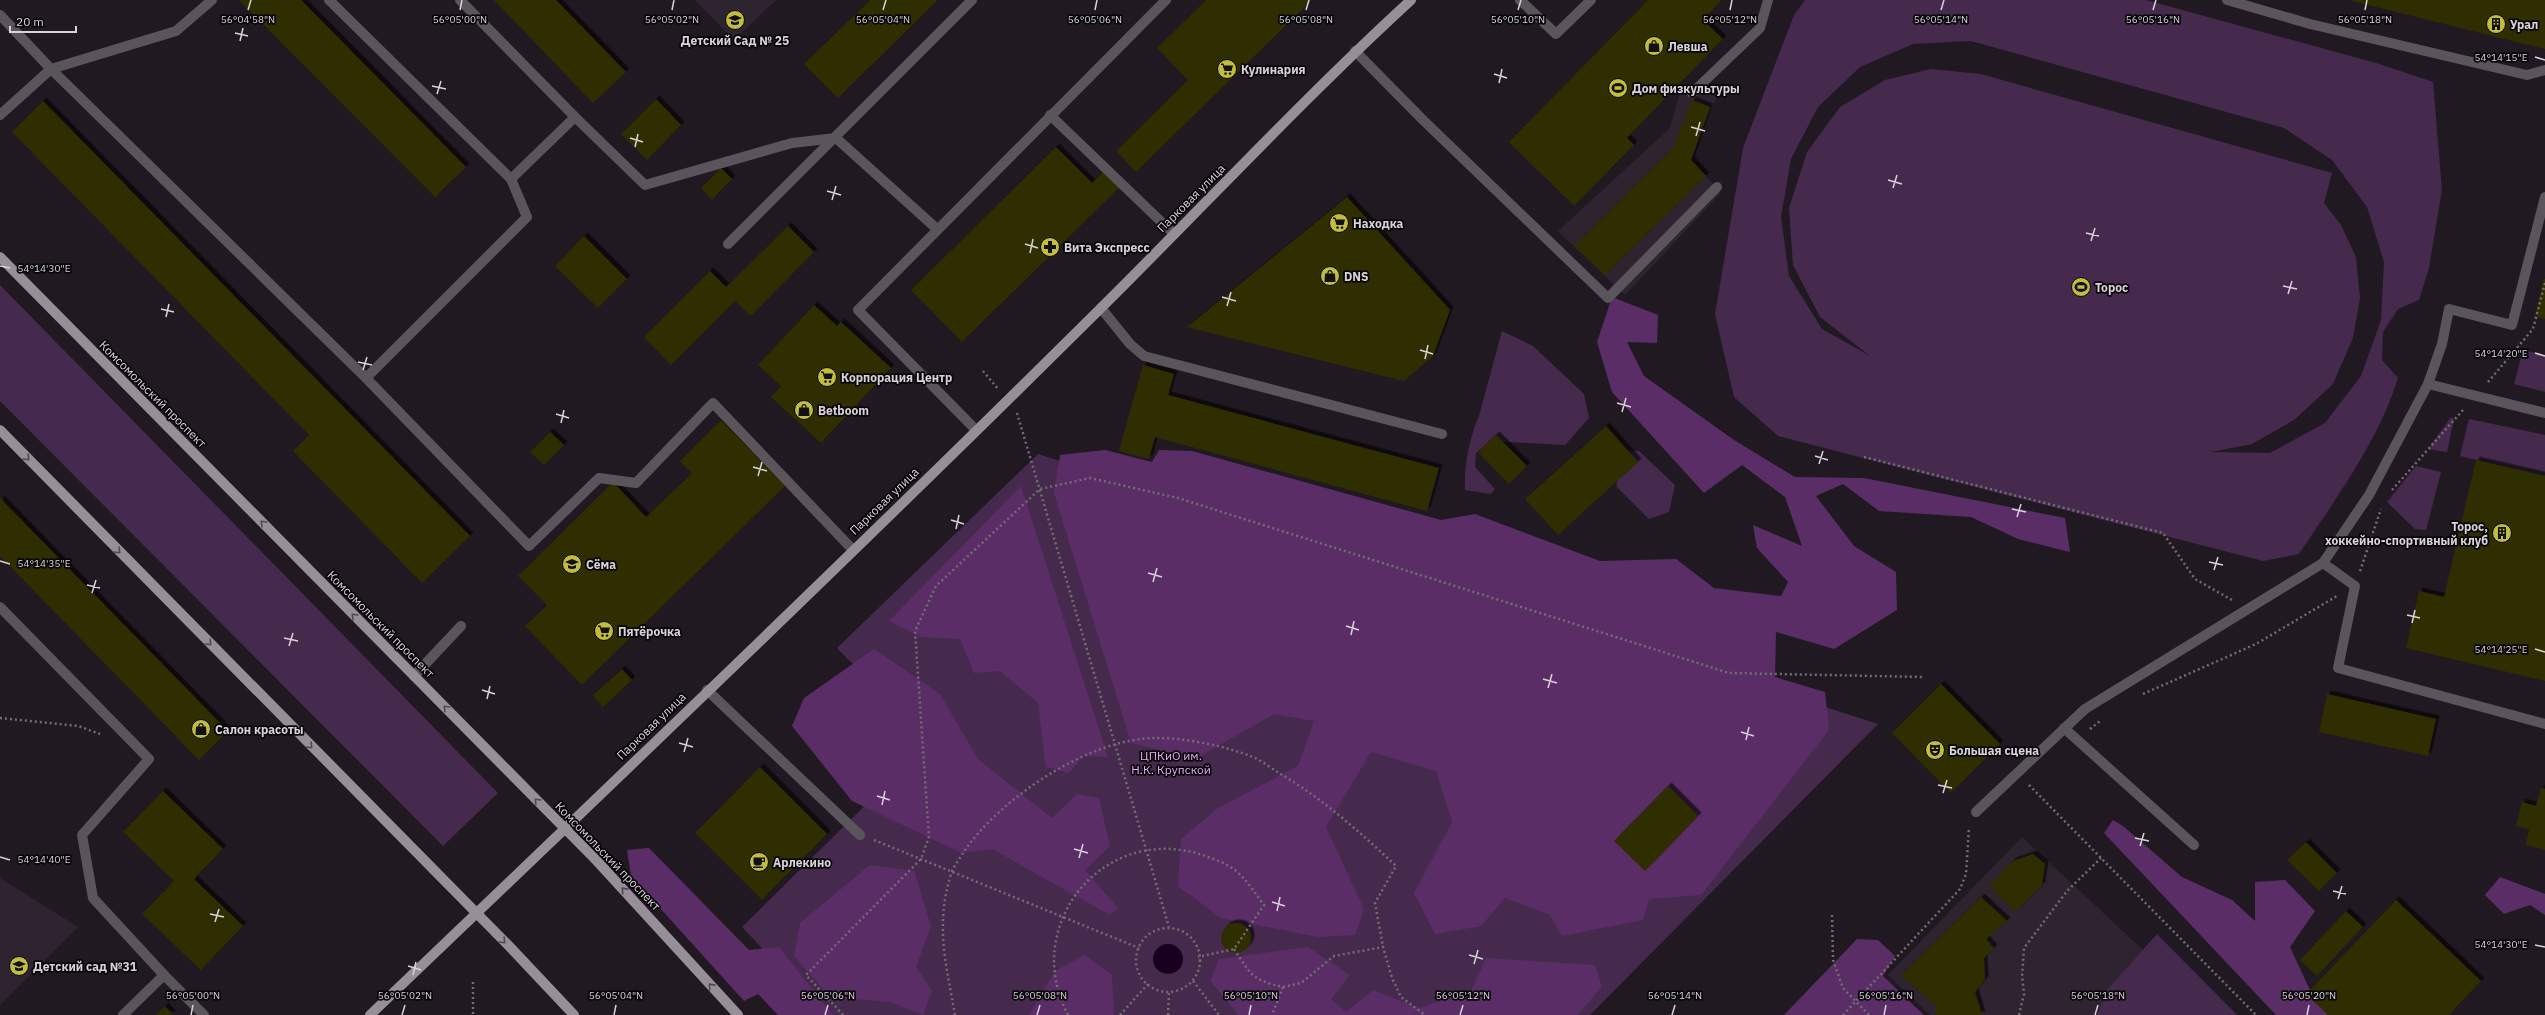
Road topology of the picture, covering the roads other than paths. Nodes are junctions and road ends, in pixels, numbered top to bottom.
1 (212, 0) edge
2 (328, 0) edge
3 (460, 0) edge
4 (972, 0) edge
5 (1166, 0) edge
6 (1411, 0) edge
7 (1520, 0) edge
8 (1591, 0) edge
9 (1768, 0) edge
10 (2228, 0) edge
11 (0, 15) edge
12 (1355, 51) junction
13 (51, 69) junction
14 (2545, 70) edge
15 (1692, 93) dead end
16 (0, 115) edge
17 (1050, 115) junction
18 (575, 117) junction
19 (836, 138) junction
20 (510, 178) junction
21 (1717, 187) dead end
22 (2545, 197) edge
23 (937, 228) junction
24 (1174, 234) junction
25 (728, 244) dead end
26 (0, 257) edge
27 (1101, 308) junction
28 (366, 378) junction
29 (2428, 384) junction
30 (2545, 413) edge
31 (0, 430) edge
32 (976, 430) junction
33 (1442, 434) dead end
34 (853, 550) junction
35 (2323, 563) junction
36 (0, 607) edge
37 (461, 626) dead end
38 (414, 676) junction
39 (707, 690) junction
40 (2545, 724) edge
41 (2064, 728) junction
42 (1976, 812) road end
43 (564, 829) junction
44 (860, 835) road end
45 (2194, 845) dead end
46 (476, 913) junction
47 (164, 975) junction
48 (123, 1015) edge
49 (204, 1015) edge
50 (370, 1015) edge
51 (574, 1015) edge
52 (738, 1015) edge

1 - 13 street
2 - 20 street
3 - 18 street
4 - 19 street
5 - 17 street
6 - 12 main road, Парковая улица
7 - 8 street
9 - 15 street
10 - 14 street
11 - 13 street
12 - 21 street
12 - 24 main road, Парковая улица
13 - 16 street
13 - 28 street
17 - 23 street
17 - 24 street
18 - 19 street
18 - 20 street
19 - 23 street
19 - 25 street
20 - 28 street
22 - 29 street
23 - 32 street
24 - 27 main road, Парковая улица
38 -> 26 main road, Комсомольский проспект
27 - 32 main road, Парковая улица
27 - 33 street
28 - 34 street
29 - 30 street
29 - 35 street
31 -> 46 main road
32 - 34 main road, Парковая улица
34 - 39 main road, Парковая улица
35 - 40 street
35 - 41 street
36 - 47 street
37 - 38 street
43 -> 38 main road, Комсомольский проспект
39 - 43 main road, Парковая улица
39 - 44 street
41 - 42 street
41 - 45 street
43 - 46 main road, Парковая улица
52 -> 43 main road, Комсомольский проспект
46 - 50 main road, Парковая улица
46 -> 51 main road
47 - 48 street
47 - 49 street

